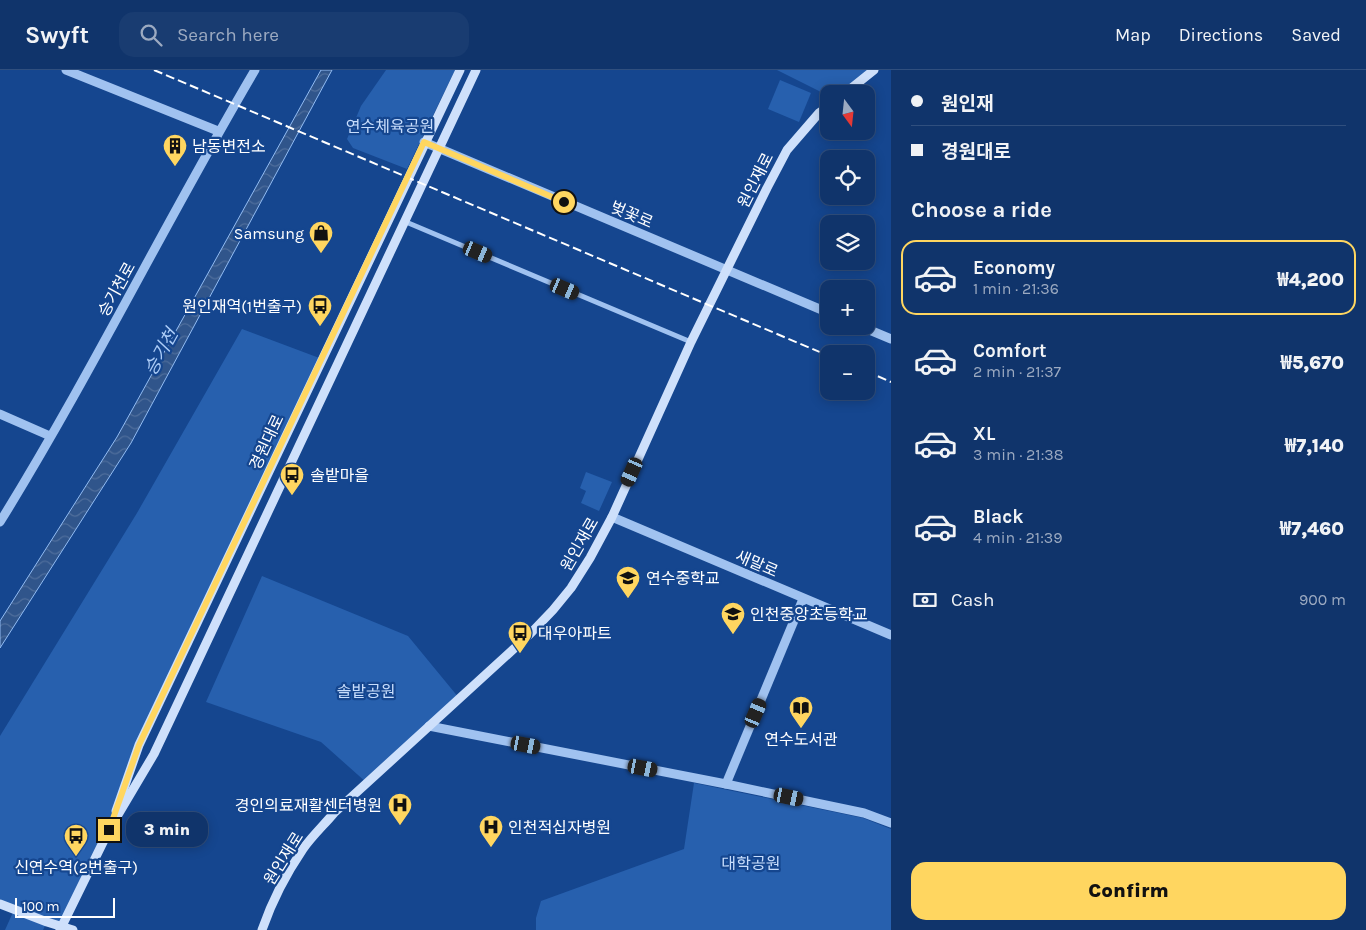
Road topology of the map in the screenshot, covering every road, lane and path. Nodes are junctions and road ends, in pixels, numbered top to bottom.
1 (66, 70) edge
2 (255, 70) edge
3 (460, 70) edge
4 (476, 70) edge
5 (874, 70) edge
6 (855, 85) edge
7 (820, 112) edge
8 (218, 131) junction
9 (424, 142) junction
10 (439, 149) junction
11 (406, 222) junction
12 (726, 270) junction
13 (820, 309) edge
14 (875, 333) edge
15 (891, 340) edge
16 (691, 342) junction
17 (0, 414) edge
18 (50, 436) junction
19 (612, 517) junction
20 (0, 522) edge
21 (803, 599) junction
22 (891, 635) edge
23 (429, 726) junction
24 (726, 784) junction
25 (891, 823) edge
26 (109, 830) junction
27 (0, 904) edge
28 (61, 928) edge
29 (73, 930) edge
30 (262, 930) edge

1 - 8 street
2 - 8 street, 승기천로
3 - 9 main road, 경원대로
4 - 10 main road, 경원대로
5 - 6 main road
7 - 12 main road, 원인재로
8 - 18 street, 승기천로
9 - 10 street, 벚꽃로
9 - 26 main road, 경원대로
10 - 11 main road, 경원대로
10 - 12 street, 벚꽃로
11 - 16 street
11 - 26 main road, 경원대로
12 - 13 street, 벚꽃로
12 - 16 main road, 원인재로
14 - 15 street
16 - 19 main road, 원인재로
17 - 18 street
18 - 20 street, 승기천로
19 - 21 street, 새말로
19 - 23 main road, 원인재로
21 - 22 street, 새말로
21 - 24 street
23 - 24 street
23 - 30 main road, 원인재로
24 - 25 street
26 - 28 main road, 경원대로
27 - 28 main road
28 - 29 main road

